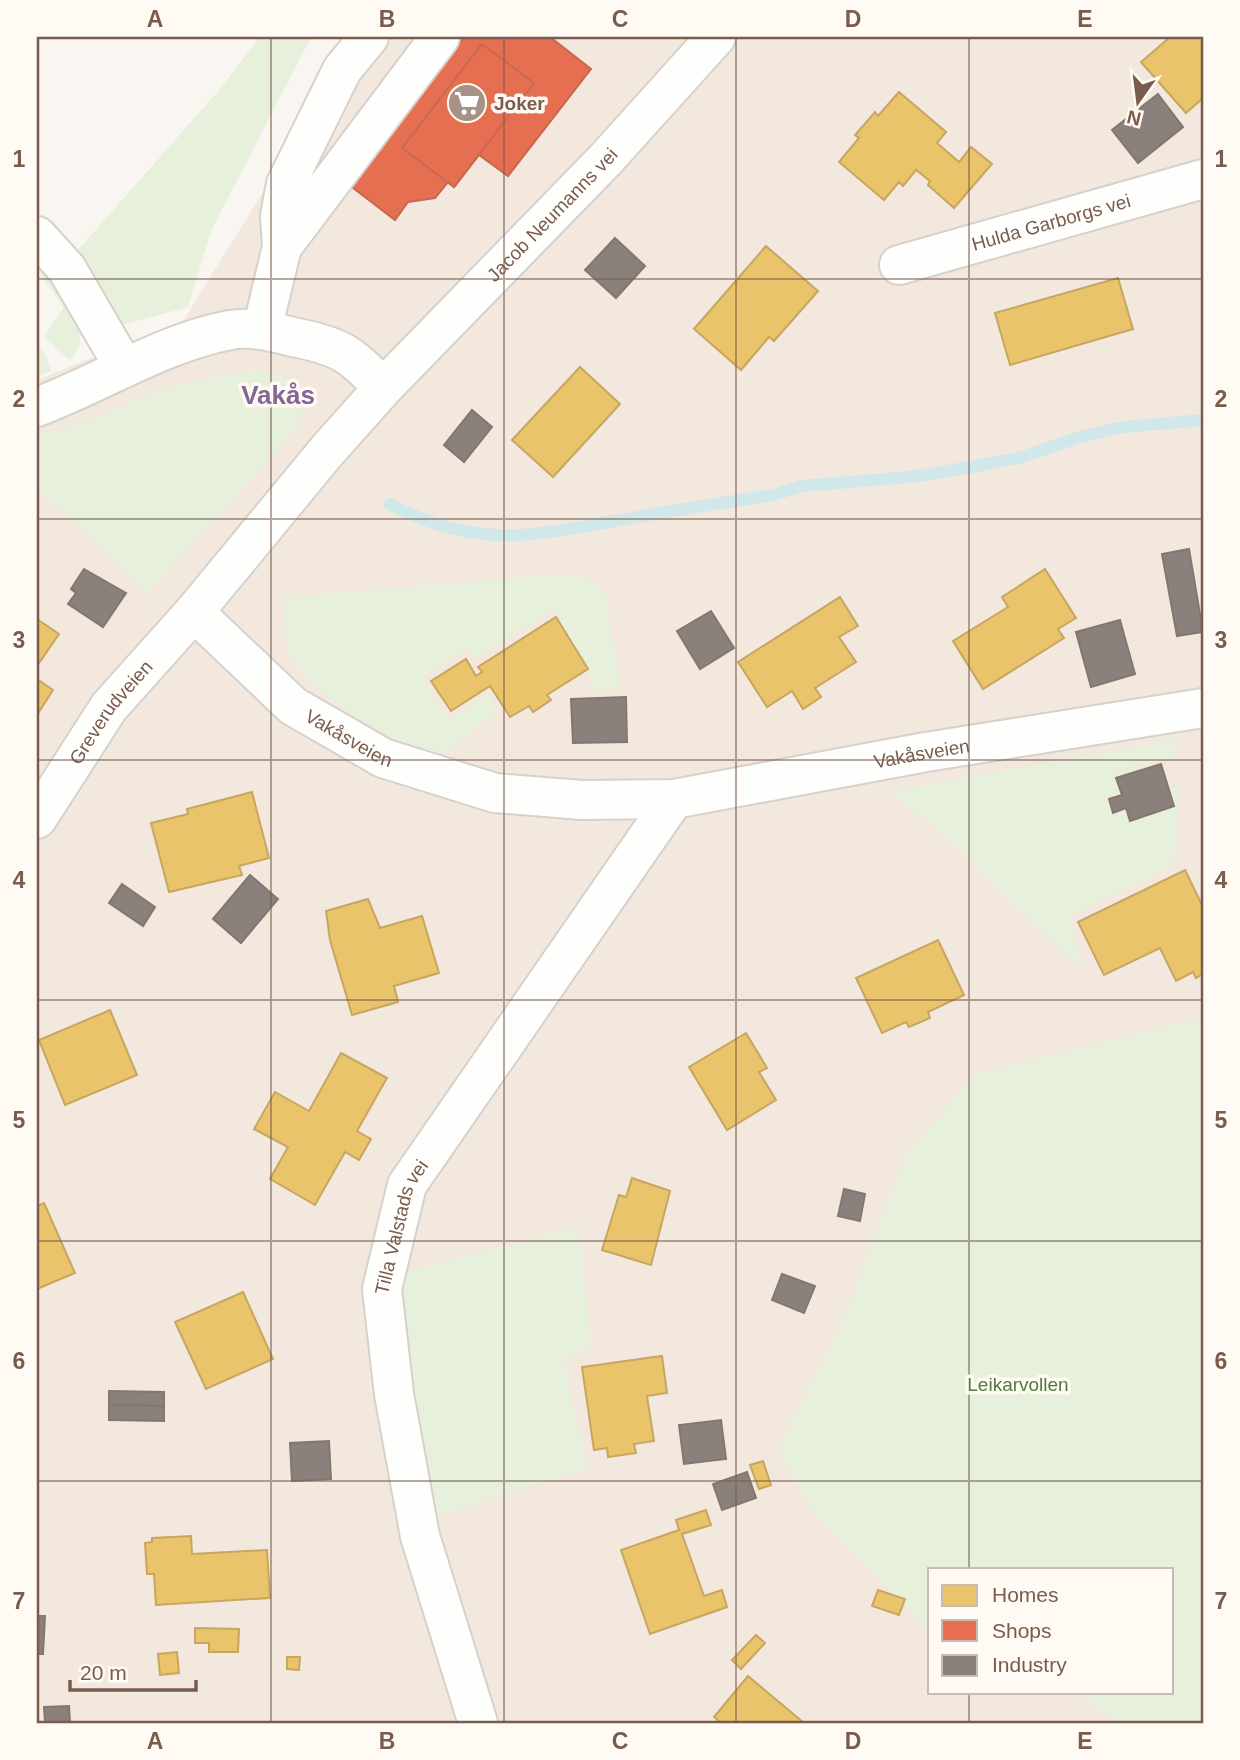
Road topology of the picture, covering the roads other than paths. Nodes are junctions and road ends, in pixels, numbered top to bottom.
1 (369, 37) edge
2 (440, 37) edge
3 (716, 37) edge
4 (1203, 179) edge
5 (37, 236) edge
6 (282, 247) junction
7 (899, 265) dead end
8 (262, 330) junction
9 (124, 367) junction
10 (383, 388) junction
11 (37, 407) edge
12 (194, 612) junction
13 (1203, 708) edge
14 (674, 799) junction
15 (37, 819) edge
16 (478, 1723) edge

1 - 6 street
2 - 6 street
3 - 10 street, Jacob Neumanns vei
4 - 7 street, Hulda Garborgs vei
5 - 9 street
6 - 8 street
8 - 9 street
8 - 10 street
9 - 11 street
10 - 12 street
12 - 14 street, Vakåsveien
12 - 15 street, Greverudveien
13 - 14 street, Vakåsveien
14 - 16 street, Tilla Valstads vei

